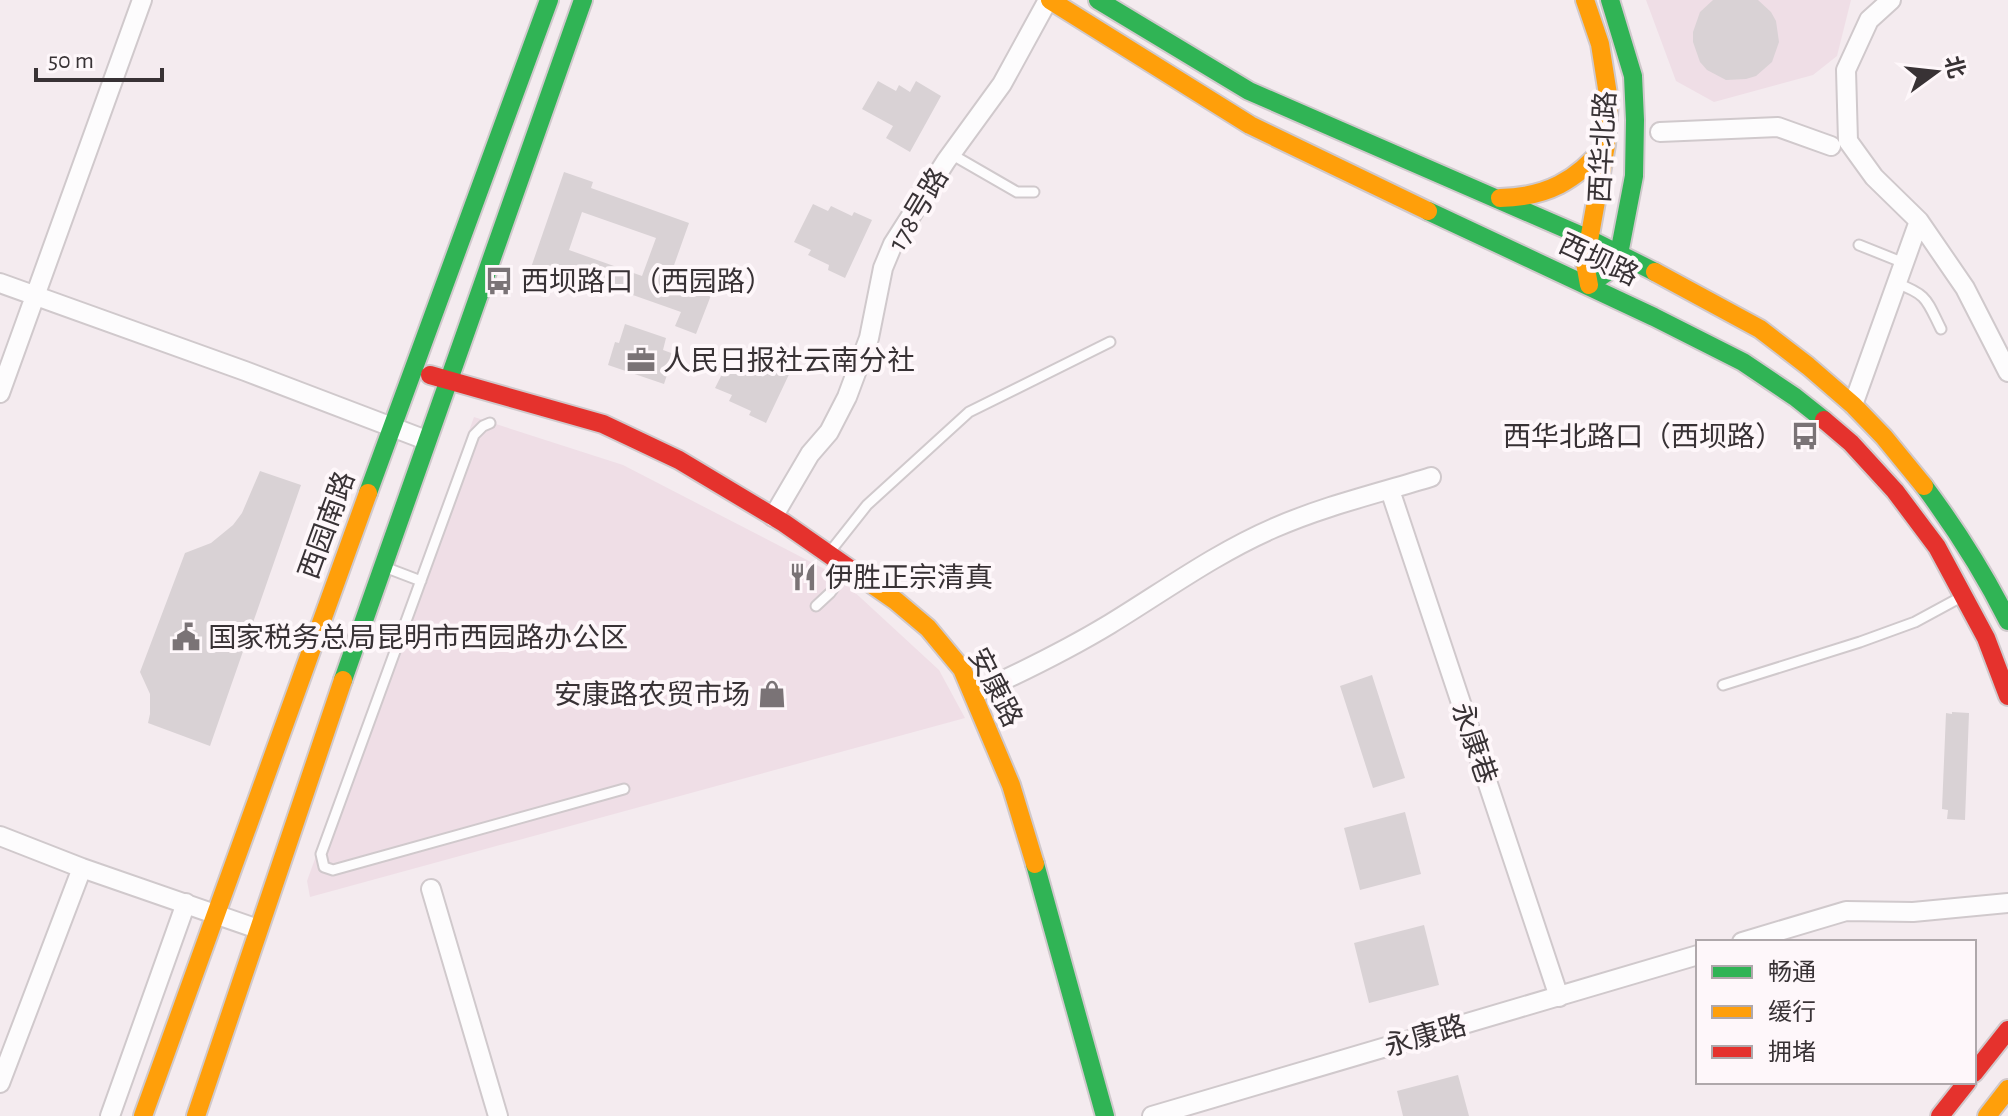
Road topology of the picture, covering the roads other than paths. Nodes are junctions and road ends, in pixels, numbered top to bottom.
1 (142, 0) edge
2 (549, 0) edge
3 (583, 0) edge
4 (1049, 0) edge
5 (1098, 0) edge
6 (1585, 0) edge
7 (1610, 0) edge
8 (1891, 0) edge
9 (1660, 132) dead end
10 (1606, 145) junction
11 (1831, 146) dead end
12 (951, 154) junction
13 (1034, 192) dead end
14 (1631, 193) junction
15 (1494, 198) junction
16 (1919, 221) junction
17 (1589, 239) junction
18 (1859, 245) dead end
19 (1619, 254) junction
20 (1904, 263) junction
21 (0, 283) edge
22 (1896, 283) junction
23 (1589, 285) junction
24 (1681, 285) junction
25 (36, 296) junction
26 (1941, 329) dead end
27 (1110, 342) dead end
28 (413, 369) junction
29 (2008, 372) edge
30 (447, 381) junction
31 (0, 393) edge
32 (1853, 405) junction
33 (490, 423) dead end
34 (392, 428) junction
35 (426, 440) junction
36 (1431, 477) dead end
37 (1390, 490) junction
38 (773, 517) junction
39 (829, 554) junction
40 (383, 566) junction
41 (848, 568) junction
42 (421, 581) junction
43 (1964, 595) junction
44 (816, 606) dead end
45 (2008, 621) edge
46 (1723, 685) dead end
47 (974, 694) junction
48 (2008, 696) edge
49 (624, 789) dead end
50 (0, 836) edge
51 (82, 868) junction
52 (431, 889) dead end
53 (186, 903) junction
54 (2008, 903) edge
55 (216, 914) junction
56 (258, 929) junction
57 (1749, 940) edge
58 (1696, 956) edge
59 (1559, 997) junction
60 (2008, 1030) edge
61 (1976, 1070) edge
62 (0, 1083) edge
63 (1965, 1084) edge
64 (2008, 1089) edge
65 (110, 1116) edge
66 (143, 1116) edge
67 (196, 1116) edge
68 (498, 1116) edge
69 (1105, 1116) edge
70 (1152, 1116) edge
71 (1940, 1116) edge
72 (1987, 1116) edge

1 - 25 street
2 - 28 main road, 西园南路
3 - 30 main road
4 - 12 street, 178号路
4 - 23 main road, 西坝路
5 - 15 main road, 西坝路
6 - 10 main road, 西华北路
7 - 14 main road, 西华北路
8 - 16 street
9 - 11 street
10 - 15 main road
10 - 17 main road, 西华北路
12 - 13 lane
12 - 38 street, 178号路
14 - 19 main road, 西华北路
14 - 24 main road
15 - 17 main road, 西坝路
16 - 20 street
16 - 29 street
17 - 19 main road, 西坝路
17 - 23 main road, 西华北路
18 - 20 lane
19 - 23 main road
19 - 24 main road, 西坝路
20 - 22 street
21 - 25 street
22 - 26 lane
22 - 32 street
23 - 43 main road, 西坝路
24 - 32 main road, 西坝路
25 - 31 street
25 - 34 street
27 - 39 lane
28 - 30 main road, 安康路
28 - 34 main road, 西园南路
30 - 35 main road
30 - 38 main road, 安康路
32 - 45 main road, 西坝路
33 - 42 lane
34 - 35 street
34 - 55 main road, 西园南路
35 - 40 main road
36 - 37 street
37 - 47 street
37 - 59 street, 永康巷
38 - 39 main road, 安康路
39 - 41 main road, 安康路
40 - 42 lane
40 - 56 main road
41 - 44 lane
41 - 47 main road, 安康路
42 - 49 lane
43 - 46 lane
43 - 48 main road, 西坝路
47 - 69 main road, 安康路
50 - 51 street
51 - 53 street
51 - 62 street
52 - 68 street
53 - 55 street
53 - 65 street
54 - 57 street
55 - 56 street
55 - 66 main road, 西园南路
56 - 67 main road
58 - 59 street, 永康路
59 - 70 street, 永康路
60 - 61 main road
63 - 71 main road
64 - 72 main road

